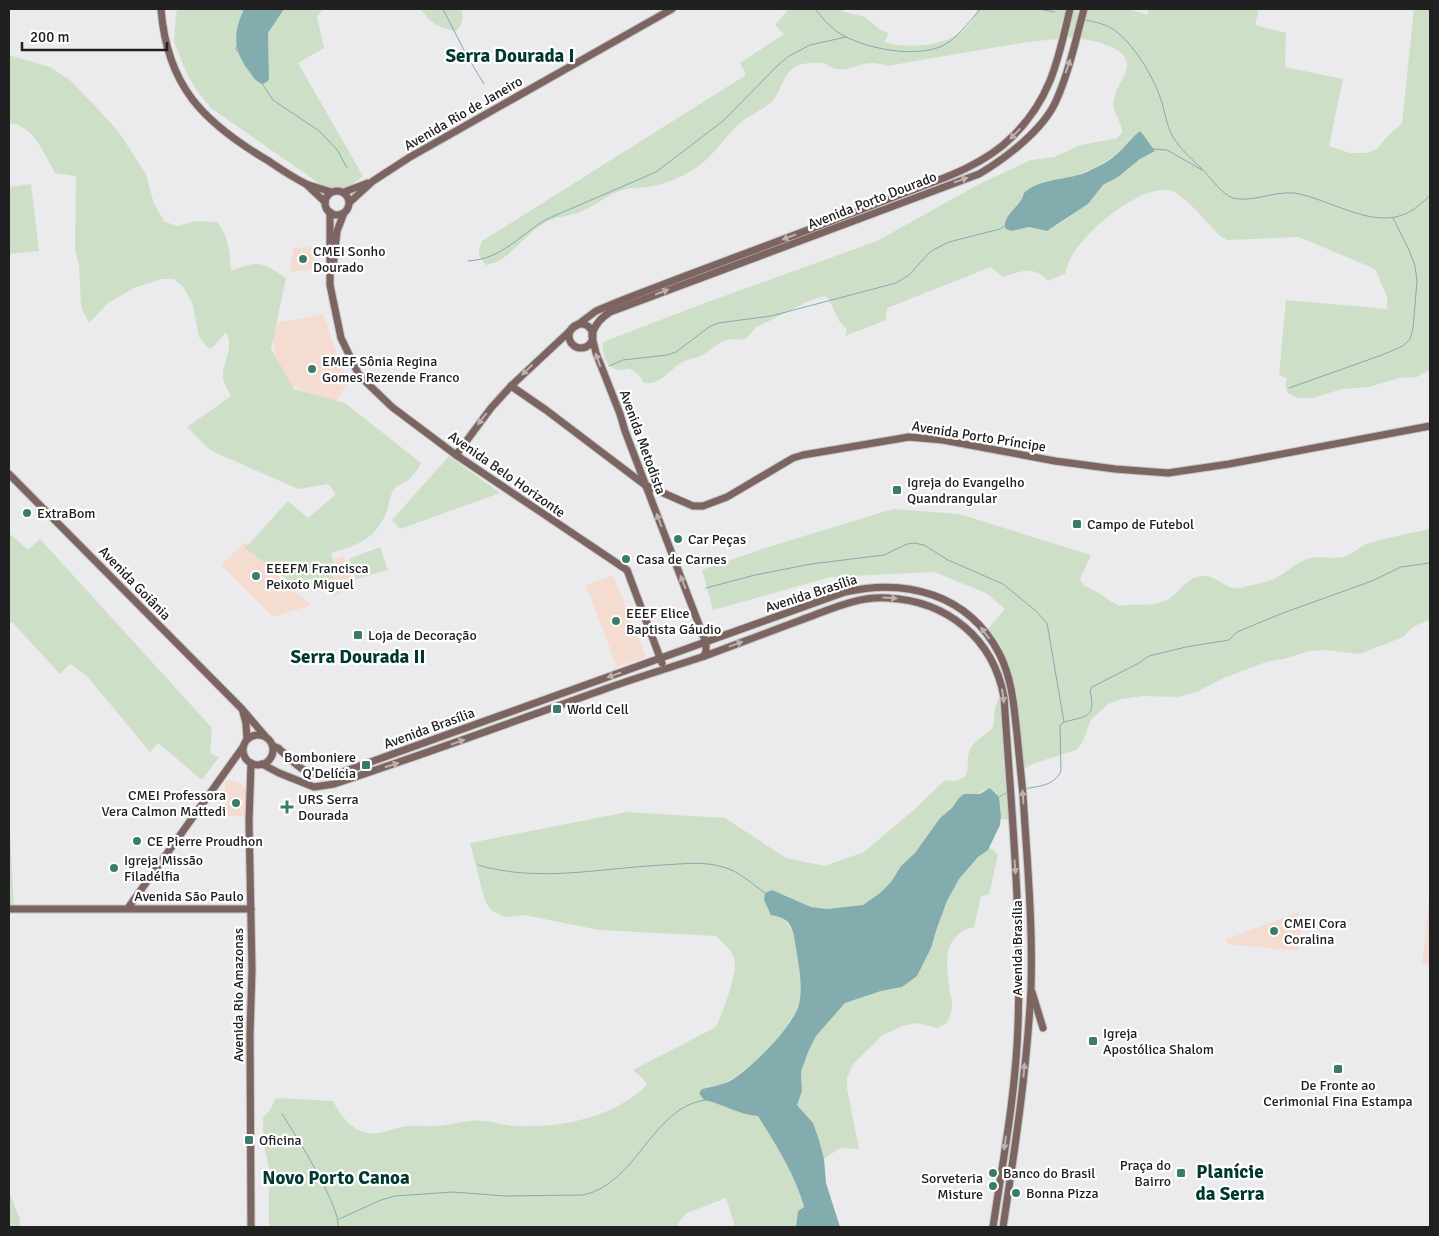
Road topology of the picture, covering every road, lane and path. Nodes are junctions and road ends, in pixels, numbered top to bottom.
1 (161, 9) edge
2 (672, 9) edge
3 (1084, 9) edge
4 (1069, 13) edge
5 (373, 181) junction
6 (305, 183) junction
7 (331, 192) junction
8 (344, 192) junction
9 (325, 202) junction
10 (350, 202) junction
11 (330, 212) junction
12 (344, 213) junction
13 (333, 297) junction
14 (574, 327) junction
15 (592, 335) junction
16 (511, 386) junction
17 (1430, 426) edge
18 (456, 455) junction
19 (9, 474) edge
20 (646, 485) junction
21 (706, 643) junction
22 (704, 656) junction
23 (660, 660) junction
24 (669, 667) junction
25 (579, 688) junction
26 (568, 691) junction
27 (575, 700) junction
28 (561, 705) junction
29 (242, 709) junction
30 (500, 716) junction
31 (494, 729) junction
32 (265, 736) junction
33 (247, 739) junction
34 (273, 746) junction
35 (243, 747) junction
36 (249, 762) junction
37 (231, 763) junction
38 (262, 764) junction
39 (9, 908) edge
40 (128, 908) junction
41 (251, 909) junction
42 (1031, 986) junction
43 (1043, 1028) dead end
44 (251, 1227) edge
45 (993, 1227) edge
46 (1003, 1227) edge

1 - 6 street
2 - 5 street, Avenida Rio de Janeiro
15 -> 3 street, Avenida Porto Dourado
4 -> 14 street, Avenida Porto Dourado
5 - 8 street, Avenida Rio de Janeiro
5 - 10 street, Avenida Rio de Janeiro
6 - 7 street
6 - 9 street
7 - 8 street
7 - 9 street
8 - 10 street
9 - 11 street
10 - 12 street
11 - 12 street
11 - 13 street, Avenida Belo Horizonte
12 - 13 street, Avenida Belo Horizonte
13 - 18 street, Avenida Belo Horizonte
14 - 15 street
14 - 15 street
14 -> 16 street, Avenida Porto Dourado
20 -> 15 street, Avenida Metodista
16 -> 18 street, Avenida Porto Dourado
16 - 20 street, Avenida Porto Príncipe
17 - 20 street, Avenida Porto Príncipe
18 - 23 street, Avenida Belo Horizonte
19 - 29 street, Avenida Goiânia
21 -> 20 street, Avenida Metodista
21 - 22 street
21 - 23 street, Avenida Brasília
42 -> 21 street, Avenida Brasília
22 - 24 street, Avenida Brasília
22 -> 45 street, Avenida Brasília
23 - 24 street
23 -> 25 street, Avenida Brasília
24 - 27 street, Avenida Brasília
25 - 26 street, Avenida Brasília
25 - 27 street
26 - 28 street
26 - 30 street, Avenida Brasília
27 - 28 street, Avenida Brasília
28 - 31 street, Avenida Brasília
29 - 32 street, Avenida Goiânia
29 - 33 street
30 - 31 street
30 - 34 street, Avenida Brasília
38 -> 31 street, Avenida Brasília
32 - 33 street
32 - 34 street
33 - 35 street
34 - 38 street
35 - 36 street
35 - 37 street, Avenida São Paulo
36 - 37 street
36 - 38 street
36 - 41 street, Avenida Rio Amazonas
37 - 40 street, Avenida São Paulo
39 - 40 street, Avenida São Paulo
40 - 41 street, Avenida São Paulo
41 - 44 street, Avenida Rio Amazonas
42 - 43 street
46 -> 42 street, Avenida Brasília

